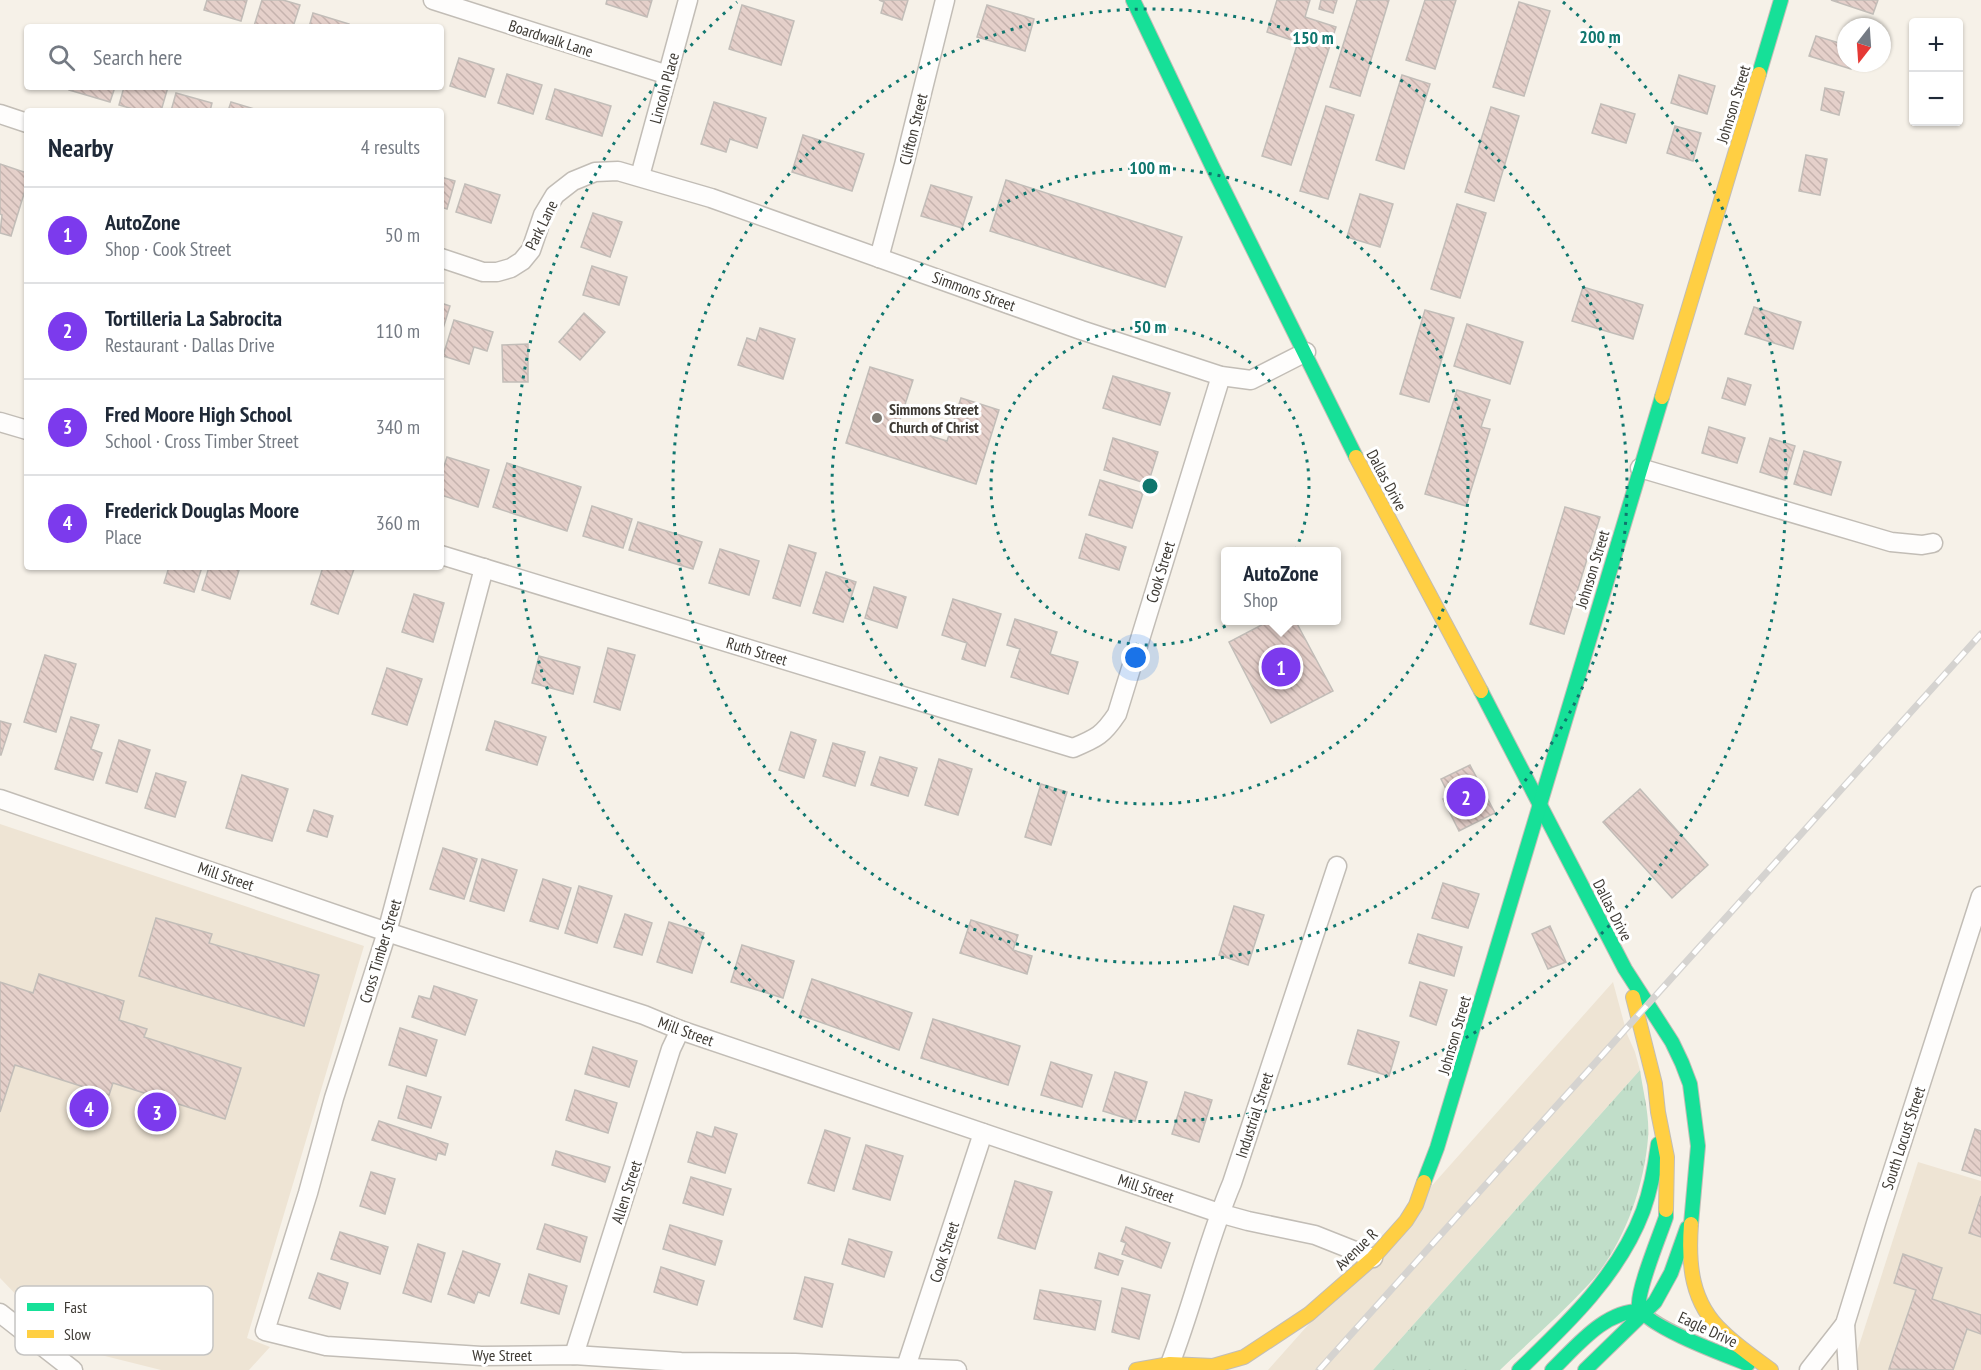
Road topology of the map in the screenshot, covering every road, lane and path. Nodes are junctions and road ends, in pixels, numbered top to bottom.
1 (433, 0) edge
2 (688, 0) edge
3 (945, 0) edge
4 (1134, 0) edge
5 (1781, 0) edge
6 (668, 75) junction
7 (0, 114) edge
8 (24, 122) edge
9 (640, 176) junction
10 (879, 258) junction
11 (444, 259) edge
12 (1306, 352) junction
13 (1221, 376) junction
14 (0, 422) edge
15 (24, 429) edge
16 (1640, 468) junction
17 (1933, 543) dead end
18 (444, 556) edge
19 (484, 568) junction
20 (1073, 748) joint
21 (0, 799) edge
22 (1541, 805) junction
23 (1337, 866) dead end
24 (1981, 896) edge
25 (387, 932) junction
26 (1625, 969) junction
27 (680, 1030) junction
28 (1658, 1112) junction
29 (983, 1134) junction
30 (1437, 1148) joint
31 (1694, 1198) junction
32 (1219, 1213) junction
33 (1373, 1258) junction
34 (1695, 1292) joint
35 (1643, 1312) junction
36 (0, 1313) edge
37 (1845, 1324) junction
38 (15, 1325) edge
39 (265, 1331) joint
40 (54, 1355) edge
41 (574, 1355) junction
42 (1170, 1364) junction
43 (905, 1369) edge
44 (73, 1370) edge
45 (957, 1370) edge
46 (1136, 1370) edge
47 (1519, 1370) edge
48 (1552, 1370) edge
49 (1585, 1370) edge
50 (1764, 1370) edge
51 (1771, 1370) edge
52 (1809, 1370) edge
53 (1848, 1370) edge

1 - 6 street, Boardwalk Lane
2 - 6 street, Lincoln Place
3 - 10 street, Clifton Street
4 - 12 main road, Dallas Drive
5 - 16 main road, Johnson Street
6 - 9 street, Lincoln Place
7 - 8 street
9 - 10 street, Simmons Street
9 - 11 street, Park Lane
10 - 13 street, Simmons Street
12 - 13 street, Simmons Street
12 - 22 main road, Dallas Drive
13 - 20 street, Cook Street
14 - 15 street
16 - 17 street
16 - 22 main road, Johnson Street
18 - 19 street, Ruth Street
19 - 20 street, Ruth Street
19 - 25 street, Cross Timber Street
21 - 25 street, Mill Street
22 - 26 main road, Dallas Drive
22 - 30 main road, Johnson Street
23 - 32 street, Industrial Street
24 - 37 street, South Locust Street
25 - 27 street, Mill Street
25 - 39 street, Cross Timber Street
26 - 28 main road, Dallas Drive
26 - 31 main road, Dallas Drive
27 - 29 street, Mill Street
27 - 41 street, Allen Street
28 - 35 main road, Dallas Drive
28 - 47 main road, Dallas Drive
29 - 32 street, Mill Street
29 - 43 street, Cook Street
30 - 33 main road, Avenue R
31 - 34 main road, Dallas Drive
31 - 35 main road, Dallas Drive
32 - 33 street, Mill Street
32 - 42 street, Industrial Street
33 - 42 main road, Avenue R
34 - 51 main road, Eagle Drive
35 - 48 main road
35 - 49 main road
35 - 50 main road, Eagle Drive
36 - 38 street
37 - 52 street, South Locust Street
37 - 53 street
39 - 41 street, Wye Street
40 - 44 street
41 - 43 street, Wye Street
42 - 46 main road
43 - 45 street, Wye Street

